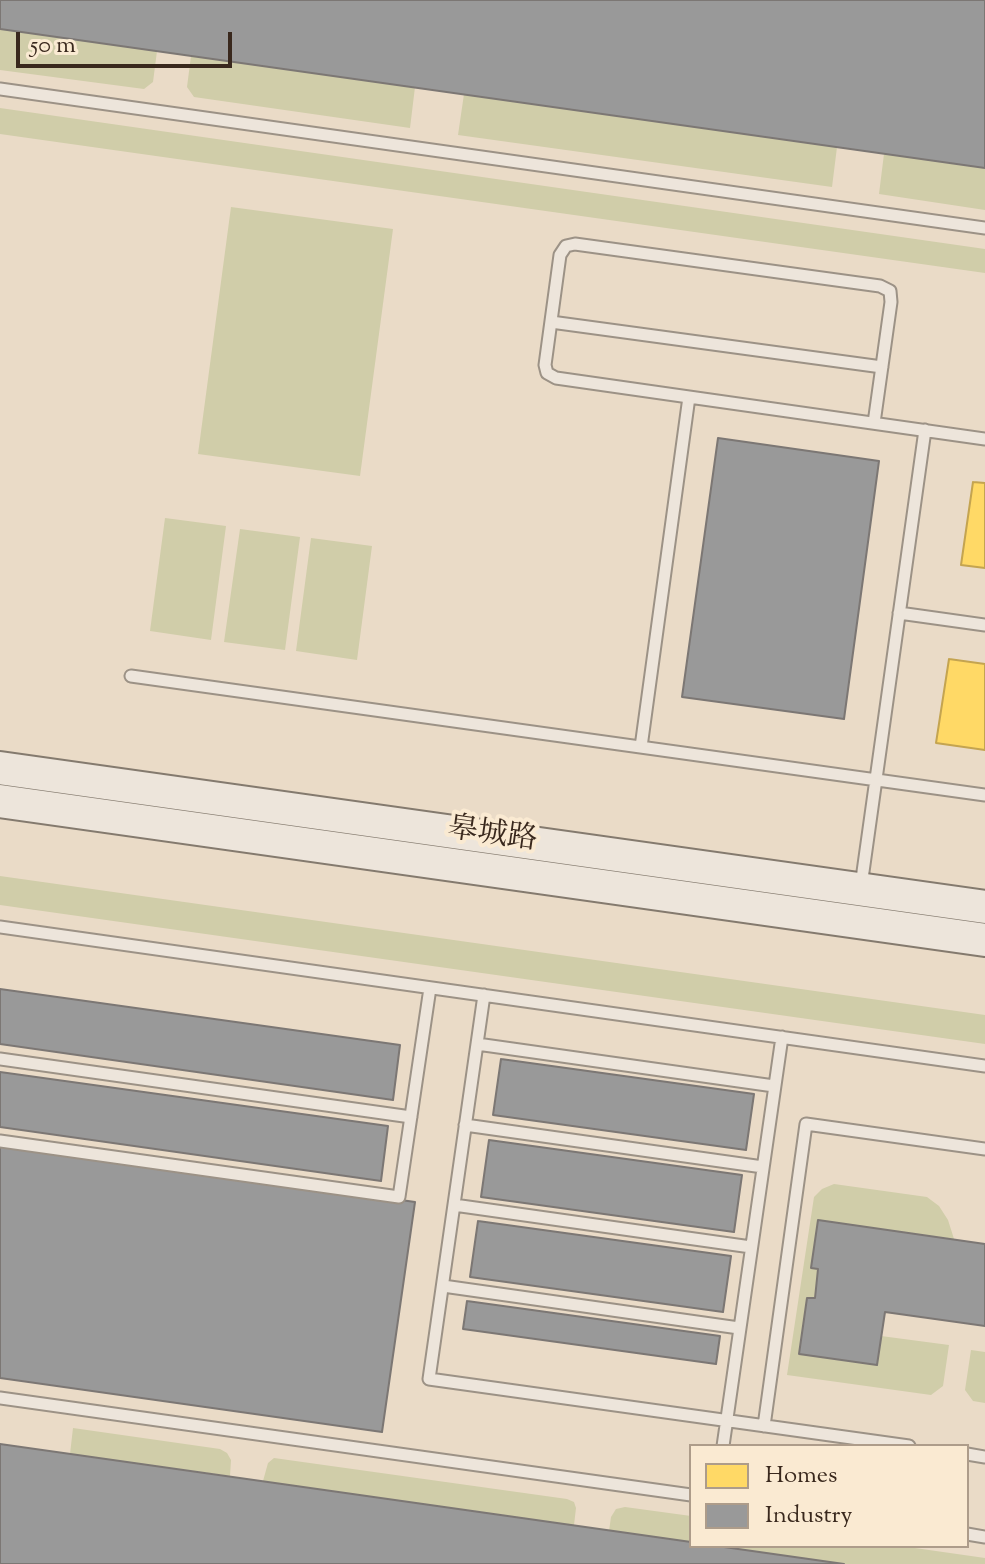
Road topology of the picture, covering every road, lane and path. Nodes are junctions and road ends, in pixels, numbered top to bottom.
1 (0, 89) edge
2 (985, 228) edge
3 (551, 322) junction
4 (882, 367) junction
5 (689, 397) junction
6 (874, 423) junction
7 (925, 430) junction
8 (985, 439) edge
9 (899, 613) junction
10 (985, 625) edge
11 (131, 676) dead end
12 (641, 747) junction
13 (0, 768) edge
14 (876, 780) junction
15 (985, 795) edge
16 (0, 801) edge
17 (859, 906) junction
18 (985, 907) edge
19 (0, 927) edge
20 (985, 940) edge
21 (430, 988) junction
22 (484, 995) junction
23 (782, 1037) junction
24 (477, 1044) junction
25 (0, 1059) edge
26 (985, 1066) edge
27 (774, 1086) junction
28 (411, 1117) junction
29 (465, 1125) junction
30 (0, 1141) edge
31 (985, 1149) edge
32 (763, 1167) junction
33 (454, 1205) junction
34 (751, 1247) junction
35 (443, 1286) junction
36 (739, 1328) junction
37 (0, 1398) edge
38 (764, 1426) junction
39 (723, 1444) edge
40 (894, 1444) edge
41 (689, 1495) edge

1 - 2 lane
3 - 4 lane
3 - 4 lane
3 - 5 lane
4 - 6 lane
5 - 6 lane
5 - 12 lane
6 - 7 lane
7 - 8 lane
7 - 9 lane
9 - 10 lane
9 - 14 lane
11 - 12 lane
12 - 14 lane
13 - 17 main road, 皋城路
14 - 15 lane
14 - 17 lane
16 - 17 main road, 皋城路
17 - 18 main road, 皋城路
17 - 20 main road, 皋城路
19 - 21 lane
21 - 22 lane
21 - 28 lane
22 - 23 lane
22 - 24 lane
23 - 26 lane
23 - 27 lane
24 - 27 lane
24 - 29 lane
25 - 28 lane
27 - 32 lane
28 - 30 lane
29 - 32 lane
29 - 33 lane
31 - 38 lane
32 - 34 lane
33 - 34 lane
33 - 35 lane
34 - 36 lane
35 - 36 lane
35 - 38 lane
36 - 39 lane
37 - 41 lane
38 - 40 lane

